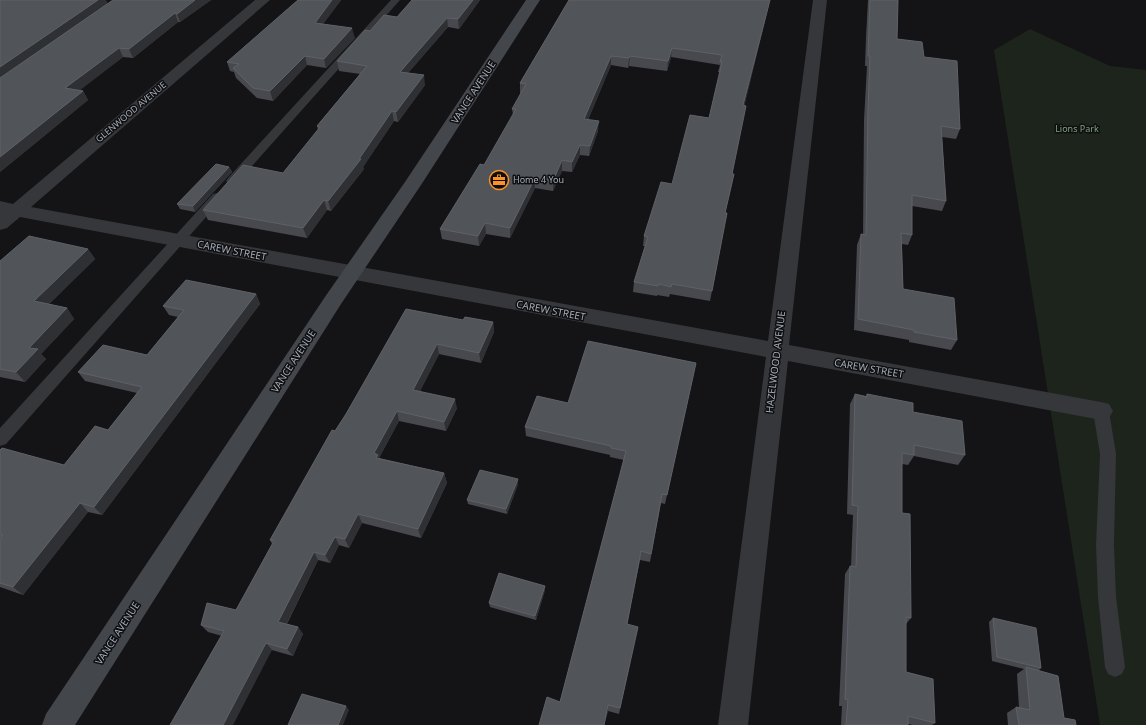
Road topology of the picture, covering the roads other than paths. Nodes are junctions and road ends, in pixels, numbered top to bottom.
1 (263, 0) edge
2 (396, 0) edge
3 (533, 0) edge
4 (820, 0) edge
5 (8, 208) edge
6 (0, 224) edge
7 (178, 240) junction
8 (352, 273) junction
9 (777, 352) junction
10 (1101, 411) joint
11 (0, 439) edge
12 (1115, 667) dead end
13 (57, 725) edge
14 (733, 725) edge

1 - 5 street, GLENWOOD AVENUE
2 - 7 lane
3 - 8 street, VANCE AVENUE
4 - 9 street, HAZELWOOD AVENUE
5 - 6 street, GLENWOOD AVENUE
5 - 7 street, CAREW STREET
7 - 8 street, CAREW STREET
7 - 11 lane
8 - 9 street, CAREW STREET
8 - 13 street, VANCE AVENUE
9 - 10 street, CAREW STREET
9 - 14 street, HAZELWOOD AVENUE
10 - 12 lane

